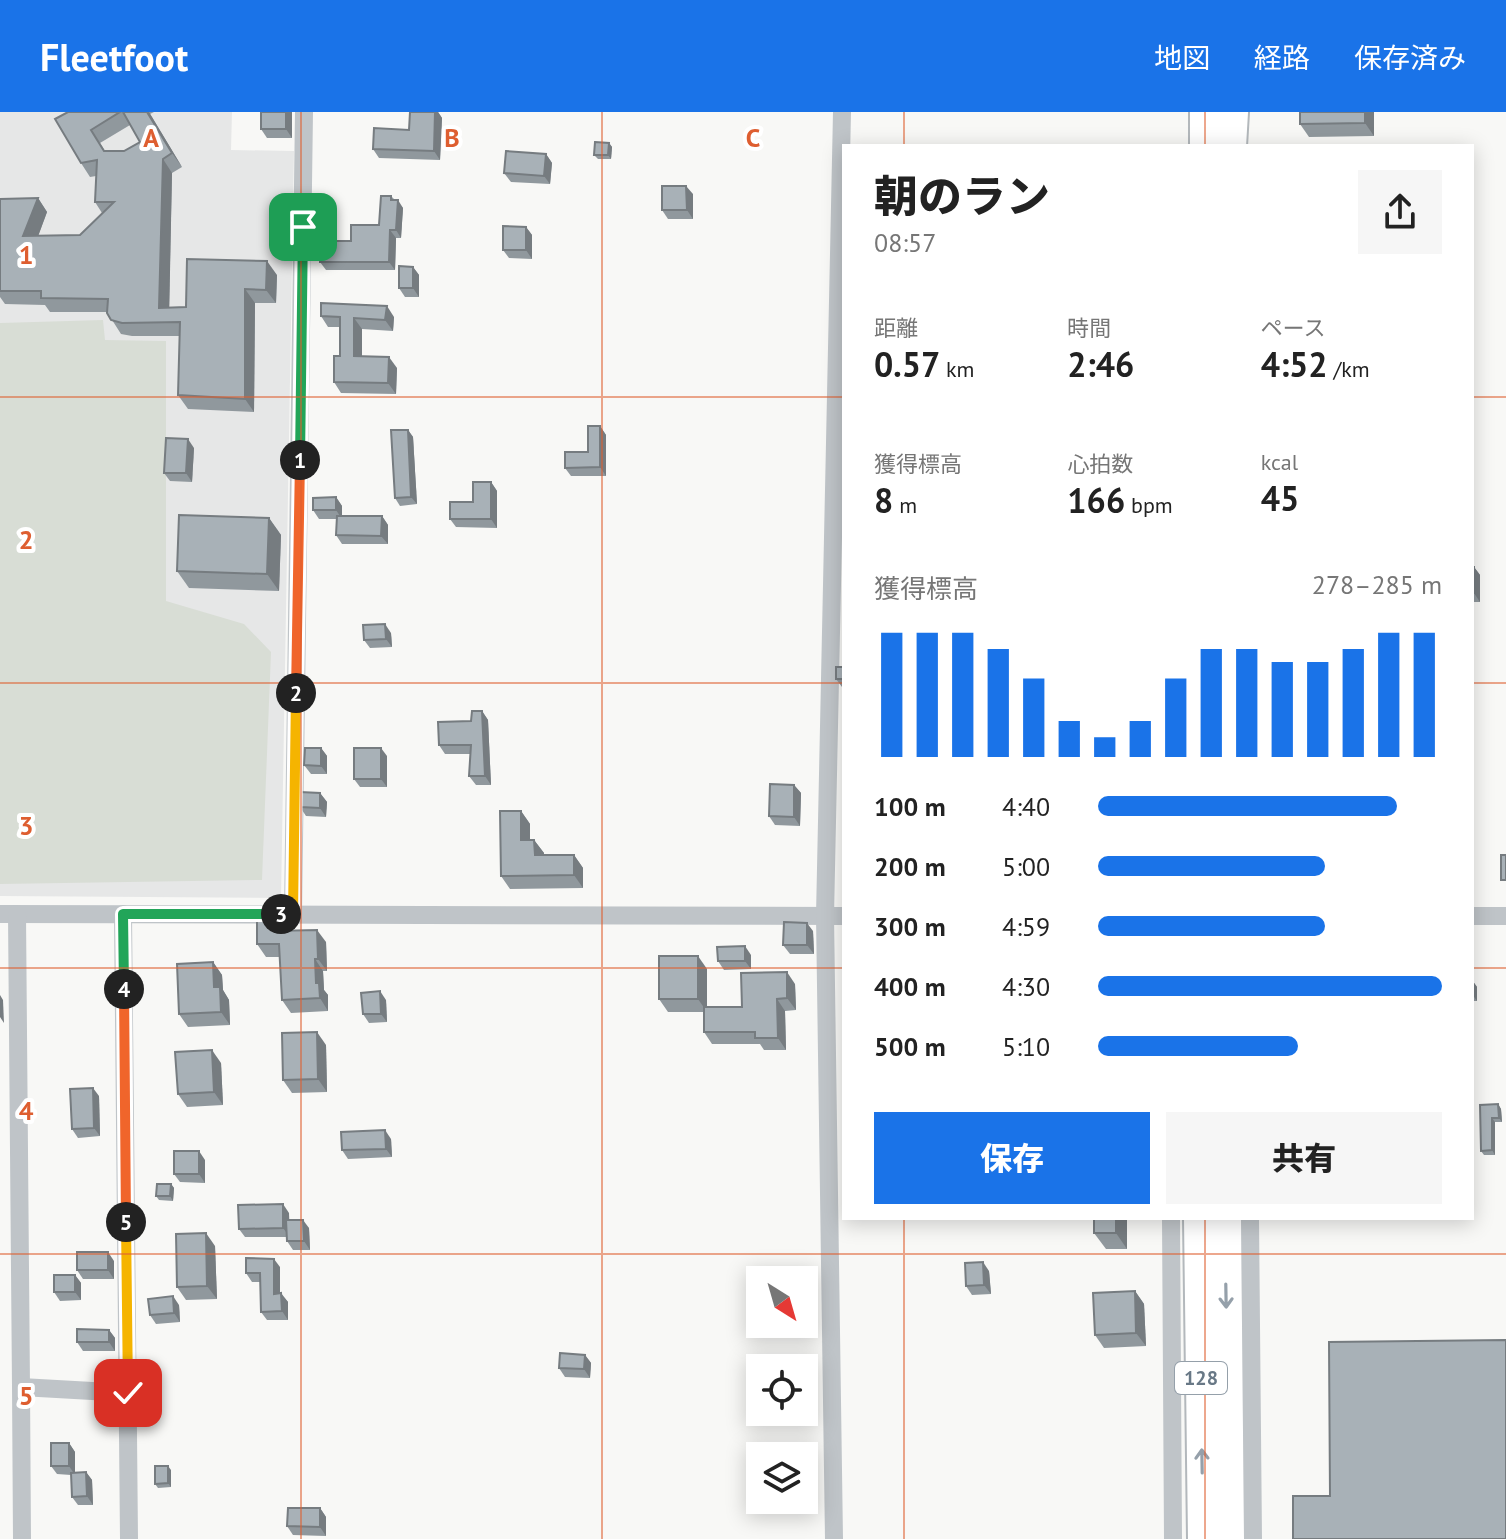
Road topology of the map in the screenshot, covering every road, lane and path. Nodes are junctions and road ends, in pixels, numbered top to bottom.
1 (304, 112) edge
2 (842, 112) edge
3 (1205, 112) edge
4 (1233, 112) edge
5 (1205, 144) edge
6 (1231, 144) edge
7 (8, 914) edge
8 (123, 914) junction
9 (293, 914) junction
10 (835, 916) edge
11 (1474, 916) edge
12 (1506, 916) edge
13 (1171, 1220) edge
14 (1199, 1220) edge
15 (1226, 1220) edge
16 (1250, 1220) edge
17 (21, 1387) junction
18 (128, 1393) junction
19 (22, 1539) edge
20 (129, 1539) edge
21 (834, 1539) edge
22 (1173, 1539) edge
23 (1203, 1539) edge
24 (1229, 1539) edge
25 (1253, 1539) edge

1 - 9 street
2 - 10 street
3 - 5 main road
4 - 6 main road
7 - 8 street
7 - 17 street
8 - 9 street
8 - 18 street
9 - 10 street
10 - 21 street
11 - 12 street
13 - 22 street
23 -> 14 main road, 128
15 -> 24 main road, 128
16 - 25 street
17 - 18 street
17 - 19 street
18 - 20 street

